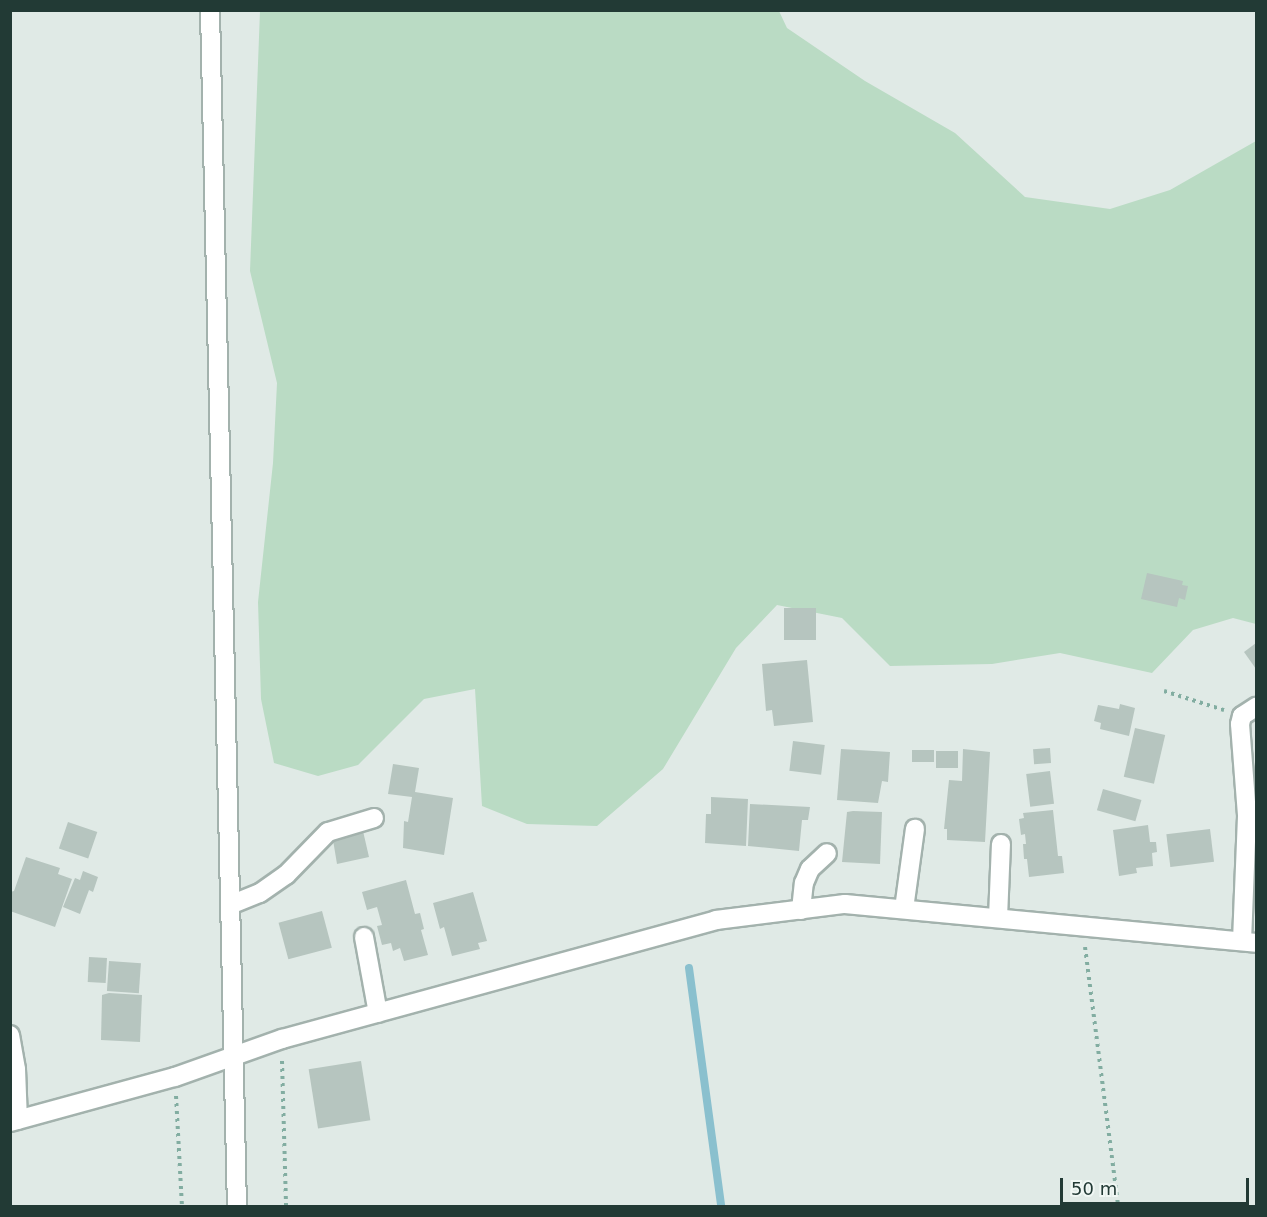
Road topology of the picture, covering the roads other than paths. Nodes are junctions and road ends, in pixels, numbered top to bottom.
1 (210, 10) edge
2 (1249, 711) edge
3 (374, 818) dead end
4 (915, 829) dead end
5 (1001, 844) dead end
6 (827, 853) dead end
7 (230, 905) junction
8 (904, 909) junction
9 (801, 910) junction
10 (998, 918) junction
11 (364, 937) dead end
12 (1249, 942) edge
13 (378, 1013) junction
14 (10, 1035) edge
15 (234, 1056) junction
16 (14, 1121) edge
17 (237, 1206) edge

1 - 7 street
2 - 12 street
3 - 7 street
4 - 8 street
5 - 10 street
6 - 9 street
7 - 15 street
8 - 9 street
8 - 10 street
9 - 13 street
10 - 12 street
11 - 13 street
13 - 15 street
14 - 16 street
15 - 16 street
15 - 17 street

